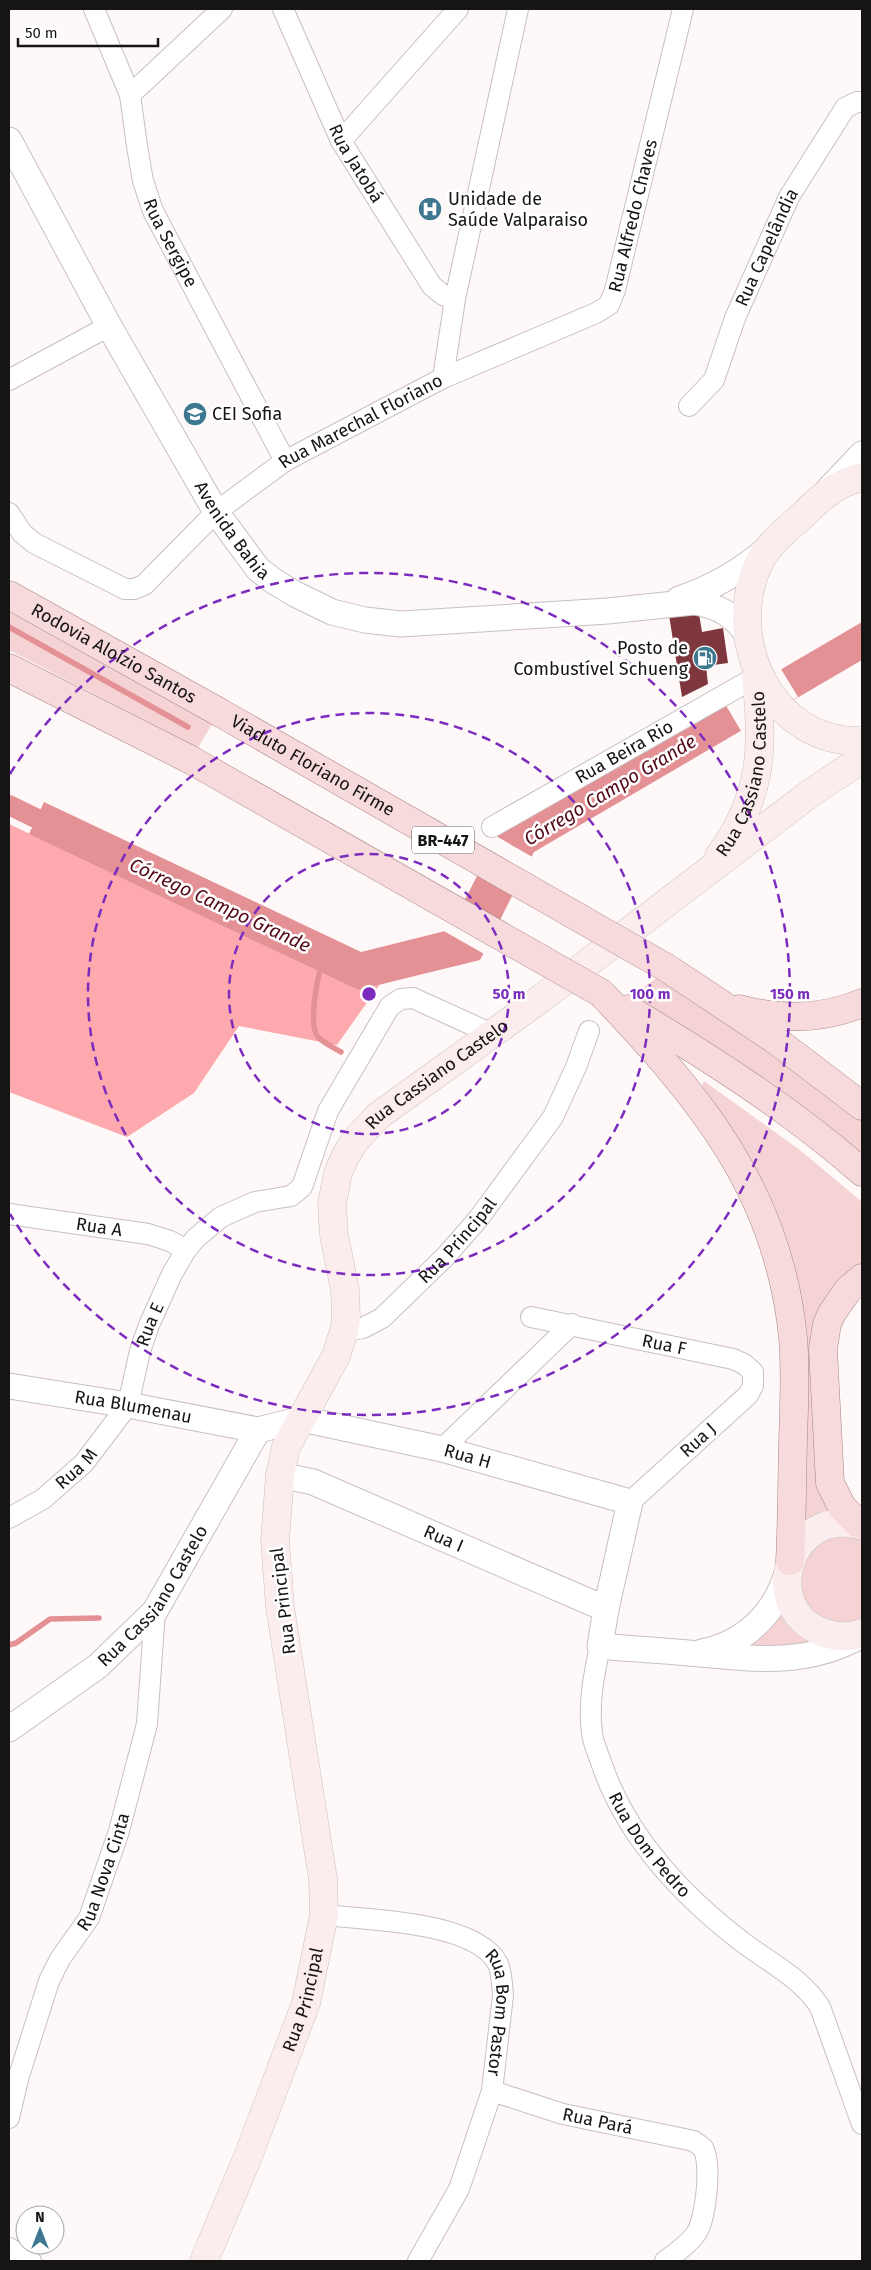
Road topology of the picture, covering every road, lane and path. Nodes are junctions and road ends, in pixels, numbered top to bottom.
1 (94, 9) edge
2 (222, 9) edge
3 (283, 9) edge
4 (458, 9) edge
5 (518, 9) edge
6 (683, 9) edge
7 (130, 95) junction
8 (862, 102) edge
9 (9, 140) edge
10 (341, 141) junction
11 (456, 299) junction
12 (109, 326) junction
13 (444, 378) junction
14 (9, 380) edge
15 (689, 406) dead end
16 (862, 454) edge
17 (285, 461) junction
18 (862, 477) edge
19 (826, 492) junction
20 (9, 512) edge
21 (216, 512) junction
22 (766, 550) junction
23 (9, 595) edge
24 (647, 606) junction
25 (749, 637) junction
26 (9, 668) edge
27 (757, 677) junction
28 (219, 712) joint
29 (771, 714) junction
30 (862, 741) edge
31 (862, 759) edge
32 (492, 827) dead end
33 (703, 874) junction
34 (700, 990) junction
35 (613, 1002) junction
36 (862, 1004) edge
37 (589, 1031) dead end
38 (492, 1034) junction
39 (862, 1106) edge
40 (862, 1172) edge
41 (9, 1214) edge
42 (186, 1250) junction
43 (862, 1278) edge
44 (531, 1317) dead end
45 (572, 1324) junction
46 (344, 1331) junction
47 (753, 1372) joint
48 (9, 1386) edge
49 (128, 1405) junction
50 (302, 1419) junction
51 (258, 1430) junction
52 (442, 1449) junction
53 (280, 1474) junction
54 (630, 1502) junction
55 (9, 1518) edge
56 (861, 1525) edge
57 (789, 1567) junction
58 (606, 1609) junction
59 (155, 1611) junction
60 (862, 1634) edge
61 (600, 1646) junction
62 (689, 1653) junction
63 (9, 1729) edge
64 (324, 1915) junction
65 (492, 2091) junction
66 (9, 2118) edge
67 (862, 2124) edge
68 (9, 2248) edge
69 (31, 2261) edge
70 (204, 2261) edge
71 (418, 2261) edge
72 (665, 2261) edge

1 - 7 street, Rua Sergipe
2 - 7 street
3 - 10 street, Rua Jatobá
4 - 10 street
5 - 11 street, Rua Marechal Floriano
6 - 13 street, Rua Alfredo Chaves
7 - 17 street, Rua Sergipe
8 - 15 street, Rua Capelândia
9 - 12 street, Avenida Bahia
10 - 11 street, Rua Jatobá
11 - 13 street, Rua Marechal Floriano
12 - 14 street
12 - 21 street, Avenida Bahia
13 - 17 street, Rua Marechal Floriano
16 - 19 street
17 - 21 street, Rua Marechal Floriano
18 - 19 main road
19 - 22 main road
20 - 21 street, Rua Marechal Floriano
21 - 24 street, Avenida Bahia
22 - 24 street, Avenida Bahia
22 - 25 main road, Rua Cassiano Castelo
23 - 28 main road, Rodovia Aloízio Santos / BR-447
24 - 25 street, Avenida Bahia
25 - 27 main road, Rua Cassiano Castelo
26 - 35 main road, bridge
27 - 29 main road, Rua Cassiano Castelo
27 - 32 street, Rua Beira Rio
28 - 34 main road, Viaduto Floriano Firme / BR-447, bridge
29 - 30 main road
29 - 33 main road, Rua Cassiano Castelo
31 - 33 main road, Rua Cassiano Castelo
33 - 38 main road, Rua Cassiano Castelo
34 - 36 main road
34 - 39 main road, BR-447
35 - 40 main road
35 - 57 main road
37 - 46 street, Rua Principal
38 - 42 street, Rua E
38 - 46 main road, Rua Cassiano Castelo
41 - 42 street, Rua A
42 - 49 street, Rua E
43 - 56 main road
44 - 45 street, Rua F
45 - 47 street, Rua F
45 - 52 street
46 - 50 main road, Rua Principal
47 - 54 street, Rua J
48 - 49 street, Rua Blumenau
49 - 51 street, Rua Blumenau
49 - 55 street, Rua M
50 - 51 street
50 - 52 street, Rua H
50 - 53 main road, Rua Principal
51 - 59 street, Rua Cassiano Castelo
52 - 54 street, Rua H
53 - 58 street, Rua I
53 - 64 main road, Rua Principal
54 - 58 street, Rua Dom Pedro
56 - 57 main road
57 - 60 main road
57 - 62 street
58 - 61 street, Rua Dom Pedro
59 - 63 street, Rua Cassiano Castelo
59 - 66 street, Rua Nova Cinta
60 - 62 street
61 - 62 street
61 - 67 street, Rua Dom Pedro
64 - 65 street, Rua Bom Pastor
64 - 70 main road, Rua Principal
65 - 71 street, Rua Bom Pastor
65 - 72 street, Rua Pará
68 - 69 street

